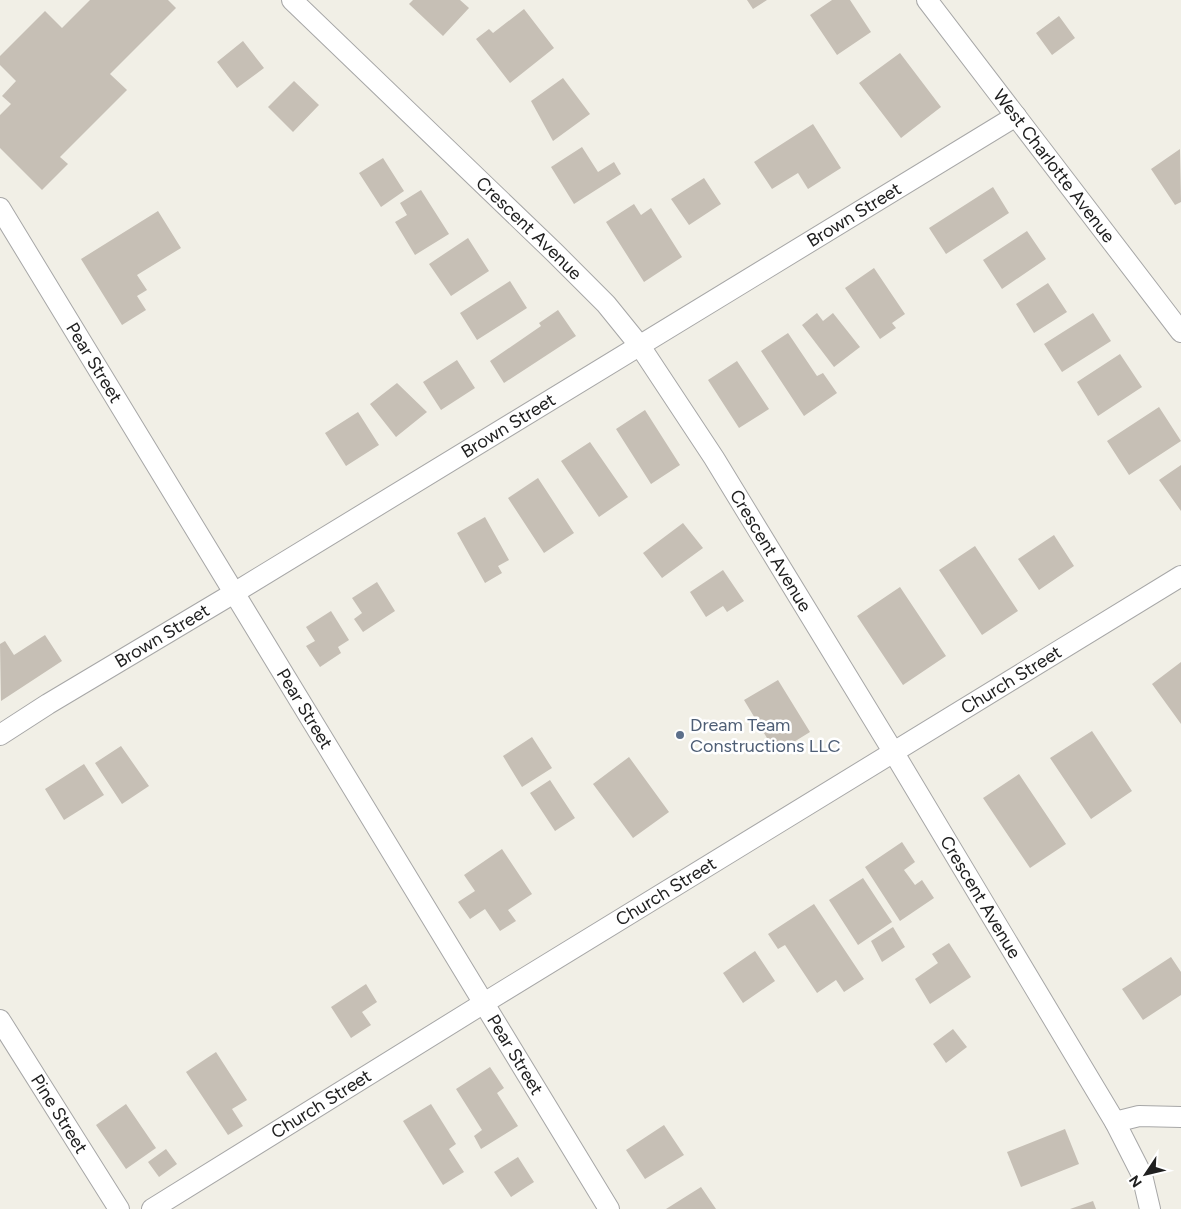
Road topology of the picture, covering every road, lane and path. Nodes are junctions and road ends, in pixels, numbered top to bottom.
1 (292, 0) edge
2 (927, 0) edge
3 (1016, 116) junction
4 (0, 208) edge
5 (1181, 332) edge
6 (640, 346) junction
7 (1181, 576) edge
8 (234, 593) junction
9 (0, 735) edge
10 (894, 753) junction
11 (484, 1003) junction
12 (0, 1020) edge
13 (1181, 1117) edge
14 (1115, 1122) junction
15 (119, 1209) edge
16 (152, 1209) edge
17 (610, 1209) edge
18 (1150, 1209) edge

1 - 6 street, Crescent Avenue
2 - 3 street, West Charlotte Avenue
3 - 5 street, West Charlotte Avenue
3 - 6 street, Brown Street
4 - 8 street, Pear Street
6 - 8 street, Brown Street
6 - 10 street, Crescent Avenue
7 - 10 street, Church Street
8 - 9 street, Brown Street
8 - 11 street, Pear Street
10 - 11 street, Church Street
10 - 14 street, Crescent Avenue
11 - 16 street, Church Street
11 - 17 street, Pear Street
12 - 15 street, Pine Street
13 - 14 street
14 - 18 street, Crescent Avenue

